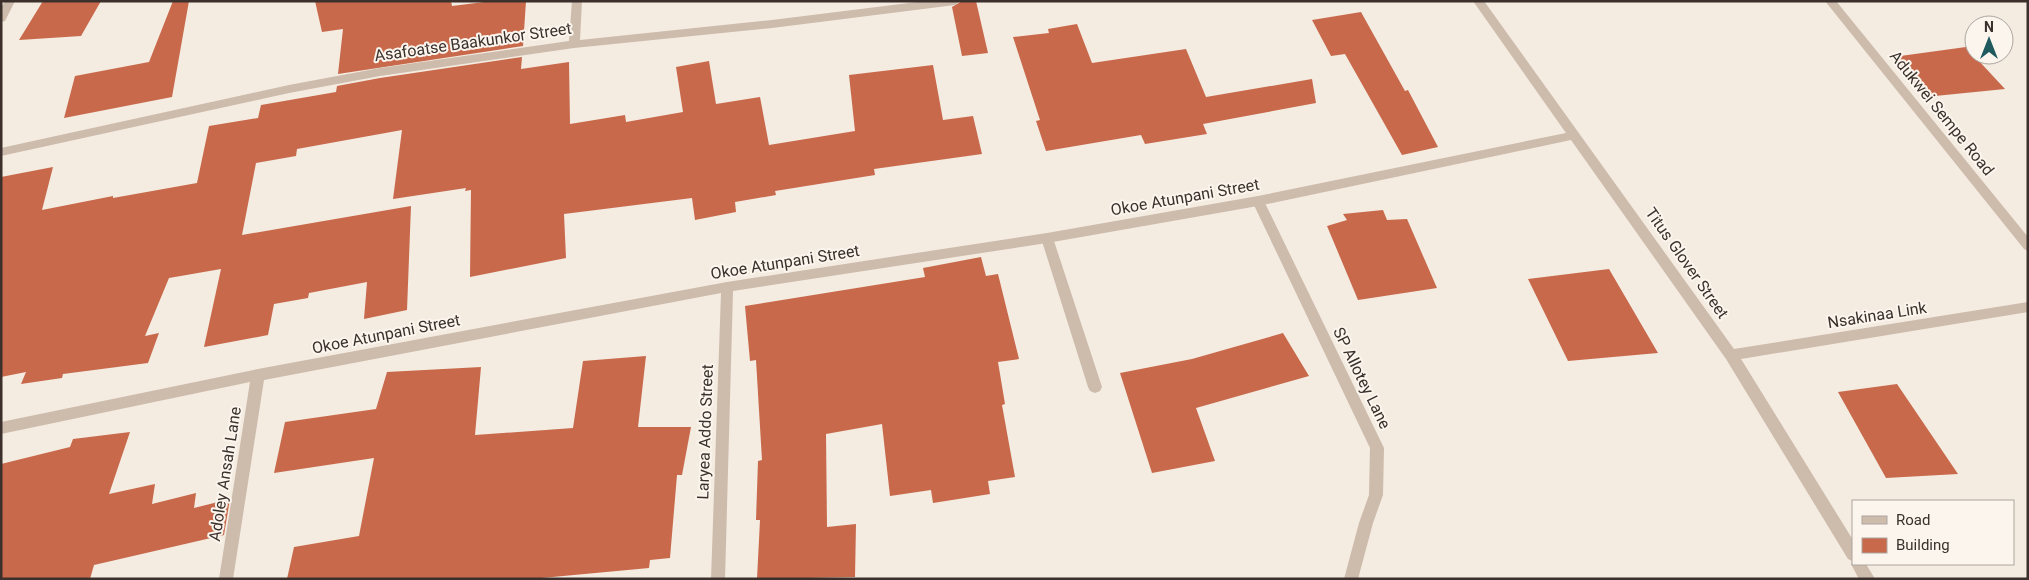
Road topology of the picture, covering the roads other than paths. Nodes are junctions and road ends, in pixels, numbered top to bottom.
1 (10, 1) edge
2 (577, 1) edge
3 (955, 1) edge
4 (1478, 1) edge
5 (1830, 1) edge
6 (1, 18) edge
7 (574, 44) junction
8 (1575, 135) junction
9 (1, 152) edge
10 (1258, 201) junction
11 (1047, 238) junction
12 (2028, 246) edge
13 (727, 287) junction
14 (2028, 307) edge
15 (1731, 355) junction
16 (258, 375) junction
17 (1095, 387) dead end
18 (1, 428) edge
19 (1852, 552) edge
20 (1859, 565) edge
21 (226, 579) edge
22 (718, 579) edge
23 (1351, 579) edge
24 (1868, 579) edge

1 - 6 street
2 - 7 street
3 - 7 street, Asafoatse Baakunkor Street
4 - 8 street, Titus Glover Street
5 - 12 street, Adukwei Sempe Road
7 - 9 street, Asafoatse Baakunkor Street
8 - 10 street, Okoe Atunpani Street
8 - 15 street, Titus Glover Street
10 - 11 street, Okoe Atunpani Street
10 - 23 street, SP Allotey Lane
11 - 13 street, Okoe Atunpani Street
11 - 17 street
13 - 16 street, Okoe Atunpani Street
13 - 22 street, Laryea Addo Street
14 - 15 street, Nsakinaa Link
15 - 19 street, Titus Glover Street
16 - 18 street, Okoe Atunpani Street
16 - 21 street, Adoley Ansah Lane
20 - 24 street

